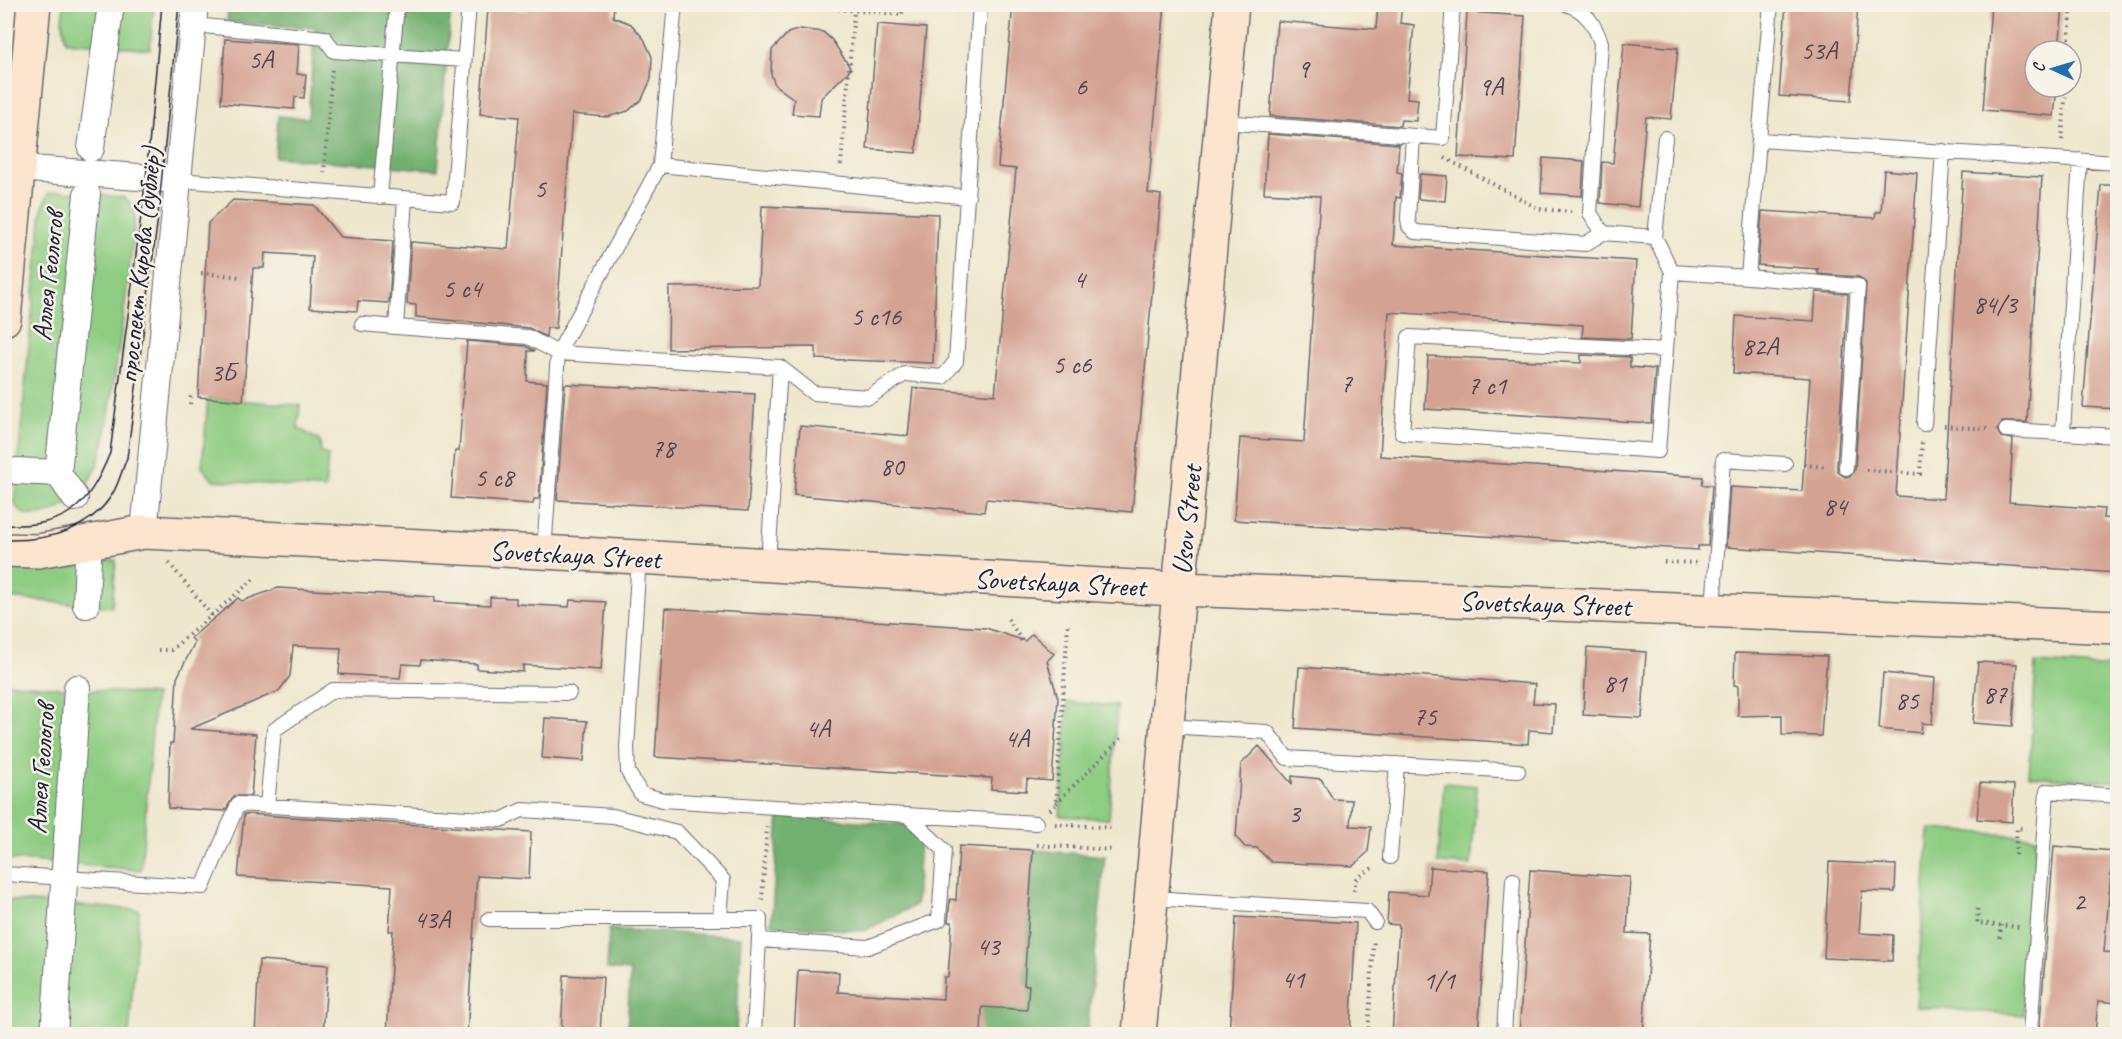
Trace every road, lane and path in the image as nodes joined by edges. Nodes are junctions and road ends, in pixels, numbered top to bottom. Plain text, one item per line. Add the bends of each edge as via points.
1 (34, 4) edge
2 (111, 4) edge
3 (397, 4) edge
4 (469, 4) edge
5 (675, 4) edge
6 (784, 4) edge
7 (903, 4) edge
8 (980, 4) edge
9 (1232, 4) edge
10 (1453, 4) edge
11 (1566, 4) edge
12 (1771, 4) edge
13 (2072, 4) edge
14 (854, 10) junction
15 (194, 15) edge
16 (2069, 39) edge
17 (334, 51) junction
18 (393, 55) junction
19 (464, 60) junction
20 (2065, 99) edge
21 (1222, 122) junction
22 (1413, 136) junction
23 (1443, 138) junction
24 (1665, 138) dead end
25 (1760, 140) junction
26 (91, 148) dead end
27 (1943, 151) junction
28 (2060, 159) junction
29 (2080, 160) junction
30 (2118, 163) edge
31 (660, 165) junction
32 (12, 168) edge
33 (180, 180) junction
34 (839, 184) junction
35 (323, 192) junction
36 (87, 194) dead end
37 (381, 197) junction
38 (968, 197) junction
39 (405, 199) junction
40 (1590, 213) junction
41 (1603, 233) junction
42 (1655, 237) junction
43 (1672, 272) junction
44 (201, 273) dead end
45 (243, 277) dead end
46 (1748, 277) junction
47 (4, 319) edge
48 (362, 324) dead end
49 (396, 327) junction
50 (1666, 350) junction
51 (558, 353) junction
52 (780, 367) junction
53 (191, 393) dead end
54 (190, 404) dead end
55 (1924, 424) junction
56 (2006, 430) joint
57 (2063, 432) junction
58 (2118, 436) edge
59 (1785, 464) joint
60 (1846, 468) junction
61 (17, 471) dead end
62 (58, 473) junction
63 (75, 498) dead end
64 (144, 532) junction
65 (4, 550) edge
66 (544, 552) junction
67 (88, 557) dead end
68 (639, 557) junction
69 (1664, 562) dead end
70 (1696, 563) dead end
71 (768, 564) junction
72 (177, 573) dead end
73 (254, 579) dead end
74 (1179, 588) junction
75 (86, 605) dead end
76 (1713, 610) junction
77 (213, 616) junction
78 (1008, 619) dead end
79 (1068, 623) dead end
80 (2118, 627) edge
81 (1023, 643) dead end
82 (158, 650) dead end
83 (77, 688) dead end
84 (569, 693) dead end
85 (1166, 726) junction
86 (1122, 738) dead end
87 (1397, 764) junction
88 (1518, 771) dead end
89 (2118, 796) edge
90 (1056, 804) junction
91 (267, 806) junction
92 (908, 816) junction
93 (1036, 823) junction
94 (1114, 828) dead end
95 (766, 846) dead end
96 (1390, 857) joint
97 (4, 874) edge
98 (64, 879) junction
99 (1513, 879) dead end
100 (1151, 898) junction
101 (1978, 909) dead end
102 (1351, 910) junction
103 (720, 918) junction
104 (489, 919) dead end
105 (760, 919) junction
106 (1375, 922) joint
107 (2001, 925) junction
108 (2037, 928) junction
109 (2000, 938) dead end
110 (759, 940) junction
111 (54, 1035) edge
112 (754, 1035) edge
113 (1139, 1035) edge
114 (1368, 1035) edge
115 (1504, 1035) edge
116 (2030, 1035) edge

1 - 32 street
2 - 26 street
3 - 18 lane
4 - 19 lane
5 - 31 lane
6 - 14 path
7 - 14 path via 902,15
8 - 38 lane
9 - 21 street, Usov Street
10 - 23 lane
11 - 40 lane via 1586,16 1601,43
12 - 25 lane
13 - 16 path
14 - 34 path
15 - 17 lane via 325,38
15 - 33 street, проспект Кирова (дублёр)
17 - 18 lane
17 - 35 path
18 - 19 lane
18 - 37 lane
19 - 39 lane via 453,202
20 - 28 path
21 - 22 lane
21 - 74 street, Usov Street
22 - 23 lane
22 - 41 lane via 1408,218 1415,232 1585,244
23 - 40 path via 1442,156 1539,209
24 - 42 lane
25 - 27 lane
25 - 46 lane
27 - 28 lane
27 - 55 lane
28 - 29 lane
29 - 30 lane
29 - 57 lane
31 - 34 lane
31 - 51 lane
32 - 33 street
32 - 47 street
33 - 35 lane
33 - 64 street, проспект Кирова (дублёр)
34 - 38 lane
35 - 37 lane
36 - 62 street, Аллея Геологов
37 - 39 lane
38 - 52 lane via 956,361 943,377 905,374 869,397 813,393
39 - 49 lane
40 - 41 lane
41 - 42 lane
42 - 43 lane
43 - 46 lane
43 - 50 lane
44 - 45 path
46 - 60 lane via 1858,286
48 - 49 lane
49 - 51 lane via 528,338
50 - 50 lane via 1409,337 1402,433 1658,451
51 - 52 lane
51 - 66 lane
52 - 71 lane
53 - 54 path
55 - 56 path
55 - 60 path via 1920,474
56 - 57 lane
57 - 58 lane
59 - 60 path
59 - 76 lane via 1724,460
61 - 62 street
62 - 63 street
64 - 65 street, Sovetskaya Street via 38,550
64 - 66 street, Sovetskaya Street
66 - 68 street, Sovetskaya Street
67 - 75 street
68 - 71 street, Sovetskaya Street
68 - 92 lane via 627,748 628,772 640,794 663,800
69 - 70 path
71 - 74 street, Sovetskaya Street
72 - 77 path
73 - 77 path
74 - 76 street, Sovetskaya Street
74 - 85 street, Usov Street
76 - 80 street, Sovetskaya Street
77 - 82 path via 171,650
78 - 81 path
79 - 90 path
83 - 98 street, Аллея Геологов
84 - 91 lane via 333,690 274,730
85 - 87 lane via 1267,732 1287,758
85 - 100 street, Usov Street
86 - 90 path
87 - 88 lane
87 - 96 lane
89 - 108 lane via 2047,791
90 - 93 path
91 - 98 lane via 238,804 203,887
91 - 103 lane via 501,820 522,810 613,816 677,832 723,880
92 - 93 lane
92 - 110 lane via 944,849 939,920 868,947
93 - 94 path
95 - 105 path
96 - 102 path via 1356,879
97 - 98 lane
98 - 111 street, Аллея Геологов
99 - 115 lane
100 - 102 lane
100 - 113 street, Usov Street
101 - 107 path via 1977,923
102 - 106 lane via 1367,911
103 - 104 lane
103 - 105 lane
105 - 110 lane
106 - 114 path
107 - 108 path
107 - 109 path
108 - 116 lane
110 - 112 lane

